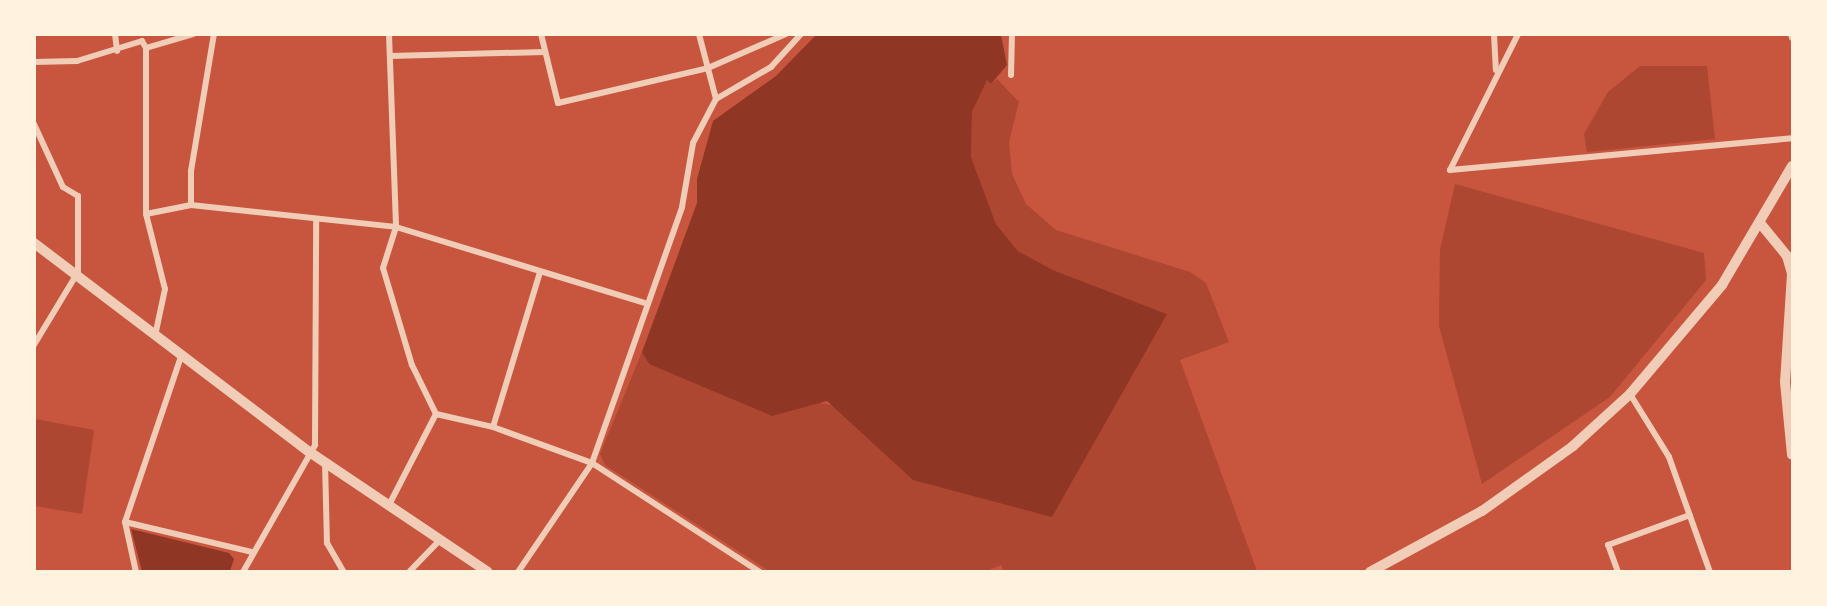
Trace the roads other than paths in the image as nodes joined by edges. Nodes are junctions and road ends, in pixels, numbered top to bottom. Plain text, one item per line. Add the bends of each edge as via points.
1 (115, 34) edge
2 (193, 34) edge
3 (214, 34) edge
4 (389, 34) edge
5 (541, 34) edge
6 (699, 34) edge
7 (786, 34) edge
8 (801, 34) edge
9 (1012, 34) edge
10 (1494, 34) edge
11 (1518, 34) edge
12 (146, 48) junction
13 (117, 51) junction
14 (545, 52) junction
15 (390, 56) junction
16 (34, 62) edge
17 (708, 68) junction
18 (1496, 71) junction
19 (1011, 75) dead end
20 (716, 99) junction
21 (34, 124) edge
22 (1792, 138) edge
23 (1792, 166) edge
24 (191, 205) junction
25 (146, 214) junction
26 (316, 220) junction
27 (1760, 223) junction
28 (396, 227) junction
29 (34, 243) edge
30 (78, 272) junction
31 (540, 272) junction
32 (644, 303) junction
33 (155, 336) junction
34 (34, 345) edge
35 (181, 357) junction
36 (1630, 393) junction
37 (436, 414) junction
38 (493, 427) junction
39 (311, 453) junction
40 (1792, 455) edge
41 (325, 461) junction
42 (592, 463) junction
43 (390, 503) junction
44 (1690, 515) junction
45 (125, 522) junction
46 (440, 540) junction
47 (252, 552) junction
48 (135, 572) edge
49 (243, 572) edge
50 (344, 572) edge
51 (409, 572) edge
52 (488, 572) edge
53 (518, 572) edge
54 (760, 572) edge
55 (1370, 572) edge
56 (1618, 572) edge
57 (1710, 572) edge

1 - 13 street
2 - 12 street
3 - 24 street via 191,171
4 - 15 street
5 - 14 street
6 - 17 street
7 - 17 street
8 - 20 street via 771,67
9 - 19 street
10 - 18 street
11 - 18 street
12 - 13 street via 142,41
12 - 25 street
13 - 16 street via 77,61
14 - 15 street
14 - 17 street via 558,103
15 - 28 street
17 - 20 street
18 - 22 street via 1450,170
20 - 32 street via 693,143 682,207
21 - 30 street via 63,187 78,196
23 - 27 street
24 - 25 street
24 - 26 street
25 - 33 street via 165,289
26 - 28 street
26 - 39 street
27 - 36 street via 1698,317
27 - 40 street via 1787,256 1792,274 1785,382
28 - 31 street
28 - 37 street via 383,268 412,365
29 - 30 street
30 - 33 street
30 - 34 street
31 - 32 street
31 - 38 street
32 - 42 street
33 - 35 street
35 - 39 street
35 - 45 street
36 - 44 street via 1669,457
36 - 55 street via 1573,446 1482,511
37 - 38 street
37 - 43 street
38 - 42 street
39 - 41 street
39 - 47 street
41 - 43 street
41 - 50 street via 327,543
42 - 53 street
42 - 54 street
43 - 46 street
44 - 56 street via 1608,545
44 - 57 street
45 - 47 street
45 - 48 street
46 - 51 street
46 - 52 street
47 - 49 street

